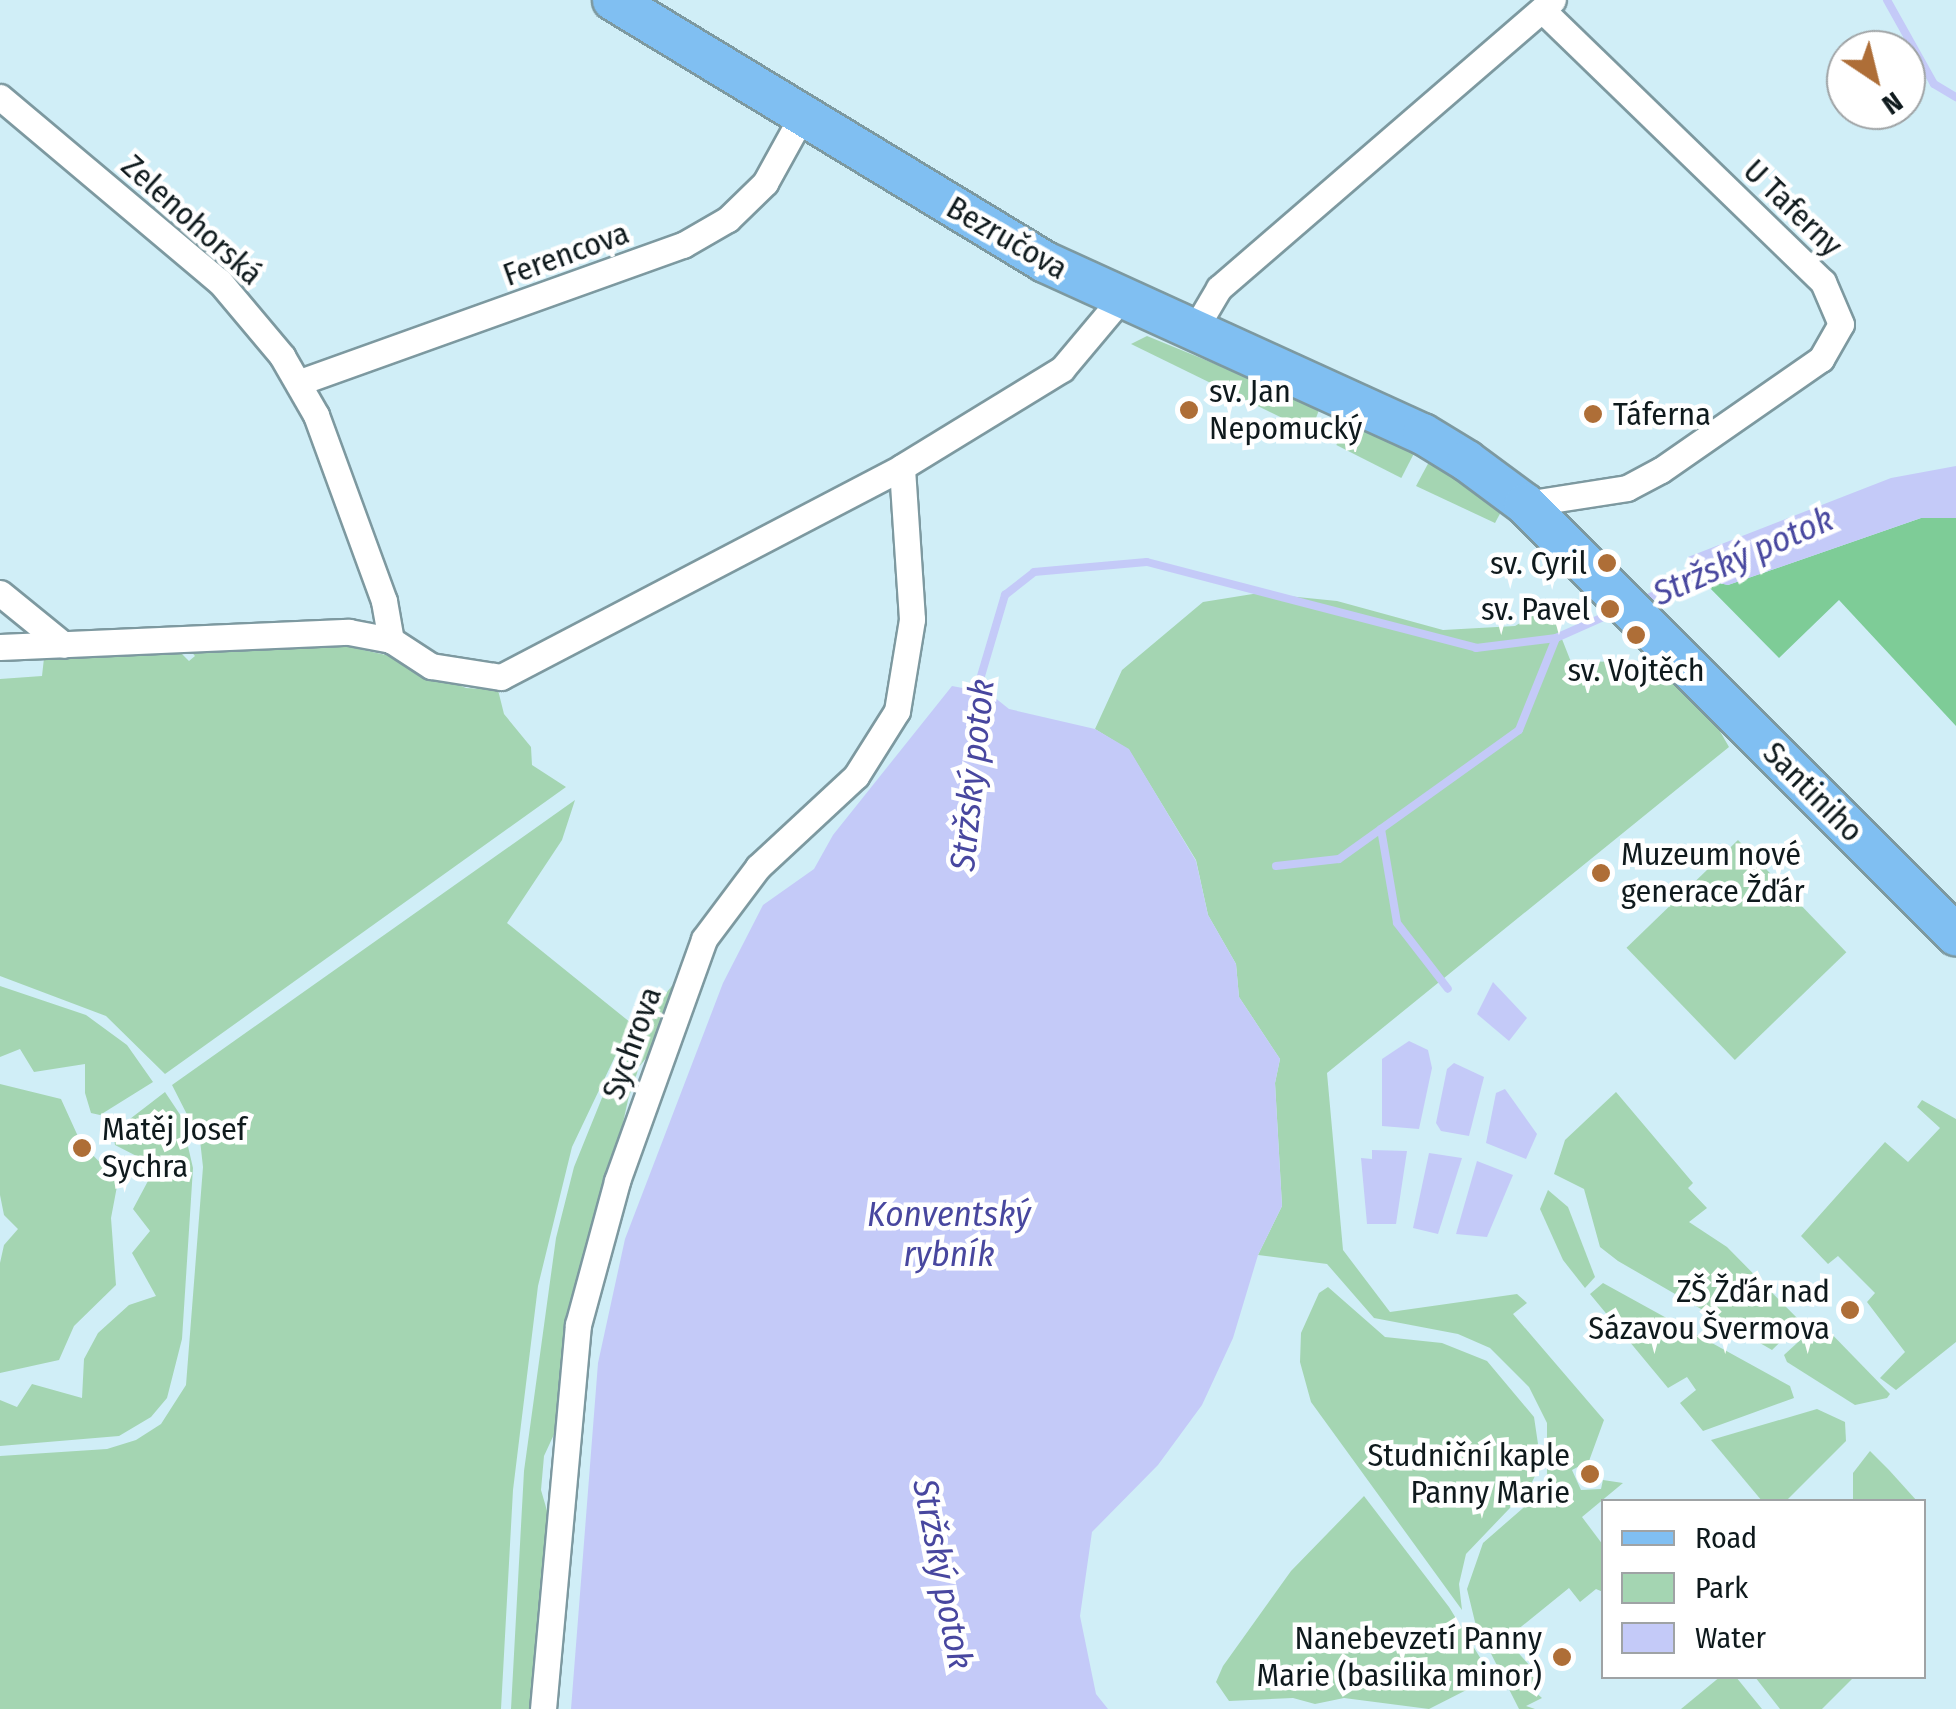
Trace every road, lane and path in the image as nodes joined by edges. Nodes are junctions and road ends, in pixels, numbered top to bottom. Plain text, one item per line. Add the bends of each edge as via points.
1 (613, 0) edge
2 (1547, 5) edge
3 (0, 98) edge
4 (802, 116) junction
5 (1118, 301) junction
6 (1193, 332) junction
7 (300, 382) junction
8 (902, 467) junction
9 (1525, 504) junction
10 (0, 594) edge
11 (391, 640) junction
12 (64, 646) junction
13 (0, 647) edge
14 (1956, 935) edge
15 (543, 1709) edge

1 - 4 main road, Bezručova
2 - 6 street, U Taferny via 1219,288
2 - 9 street, U Taferny via 1823,282 1840,324 1821,359 1662,470 1627,488
3 - 7 street, Zelenohorská via 220,282
4 - 5 main road, Bezručova
4 - 7 street, Ferencova via 765,182 728,219 683,245
5 - 6 main road, Bezručova
5 - 8 street via 1062,369
6 - 9 main road, Bezručova via 1423,434
7 - 11 street, Zelenohorská via 384,601
8 - 11 street via 501,678 432,666
8 - 15 street, Sychrova via 912,620 896,712 856,776 758,867 704,940 617,1180 578,1324
9 - 14 main road, Santiniho
10 - 12 street
11 - 12 street via 349,632
12 - 13 street

